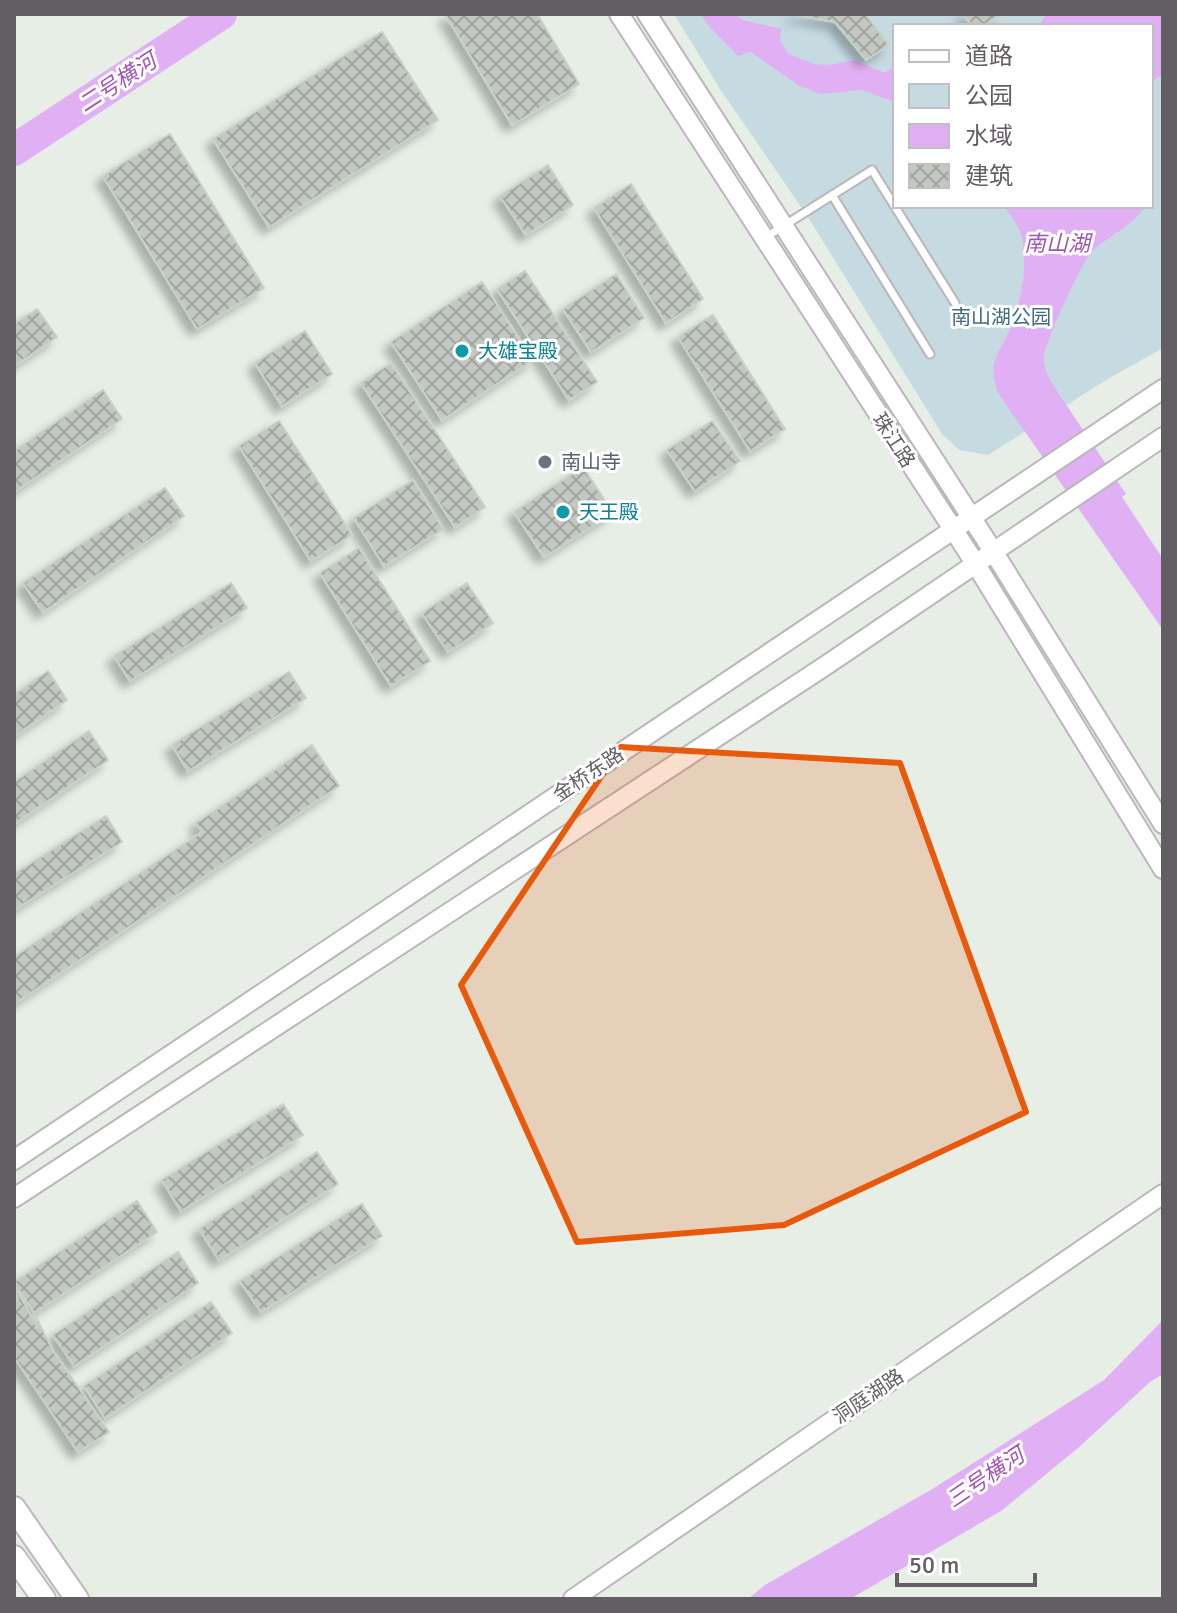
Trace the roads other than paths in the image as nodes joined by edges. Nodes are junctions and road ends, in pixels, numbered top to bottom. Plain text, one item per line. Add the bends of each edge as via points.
1 (619, 14) edge
2 (647, 14) edge
3 (832, 195) junction
4 (893, 204) edge
5 (896, 208) edge
6 (764, 239) junction
7 (955, 303) dead end
8 (930, 354) dead end
9 (1163, 389) edge
10 (1163, 437) edge
11 (971, 518) junction
12 (952, 531) junction
13 (993, 551) junction
14 (975, 563) junction
15 (1163, 824) edge
16 (1163, 869) edge
17 (14, 1160) edge
18 (1163, 1194) edge
19 (14, 1198) edge
20 (14, 1508) edge
21 (14, 1557) edge
22 (44, 1599) edge
23 (77, 1599) edge
24 (573, 1599) edge

1 - 6 street, 珠江路
2 - 11 street, 珠江路
3 - 4 lane via 872,170
3 - 6 lane
3 - 8 lane
5 - 7 lane
6 - 12 street, 珠江路
9 - 11 street, 金桥东路
10 - 13 street, 金桥东路
11 - 12 street, 金桥东路
11 - 13 street, 珠江路
12 - 14 street, 珠江路
12 - 17 street, 金桥东路
13 - 14 street, 金桥东路
13 - 15 street, 珠江路
14 - 16 street, 珠江路
14 - 19 street, 金桥东路
18 - 24 street, 洞庭湖路
20 - 23 main road
21 - 22 main road

